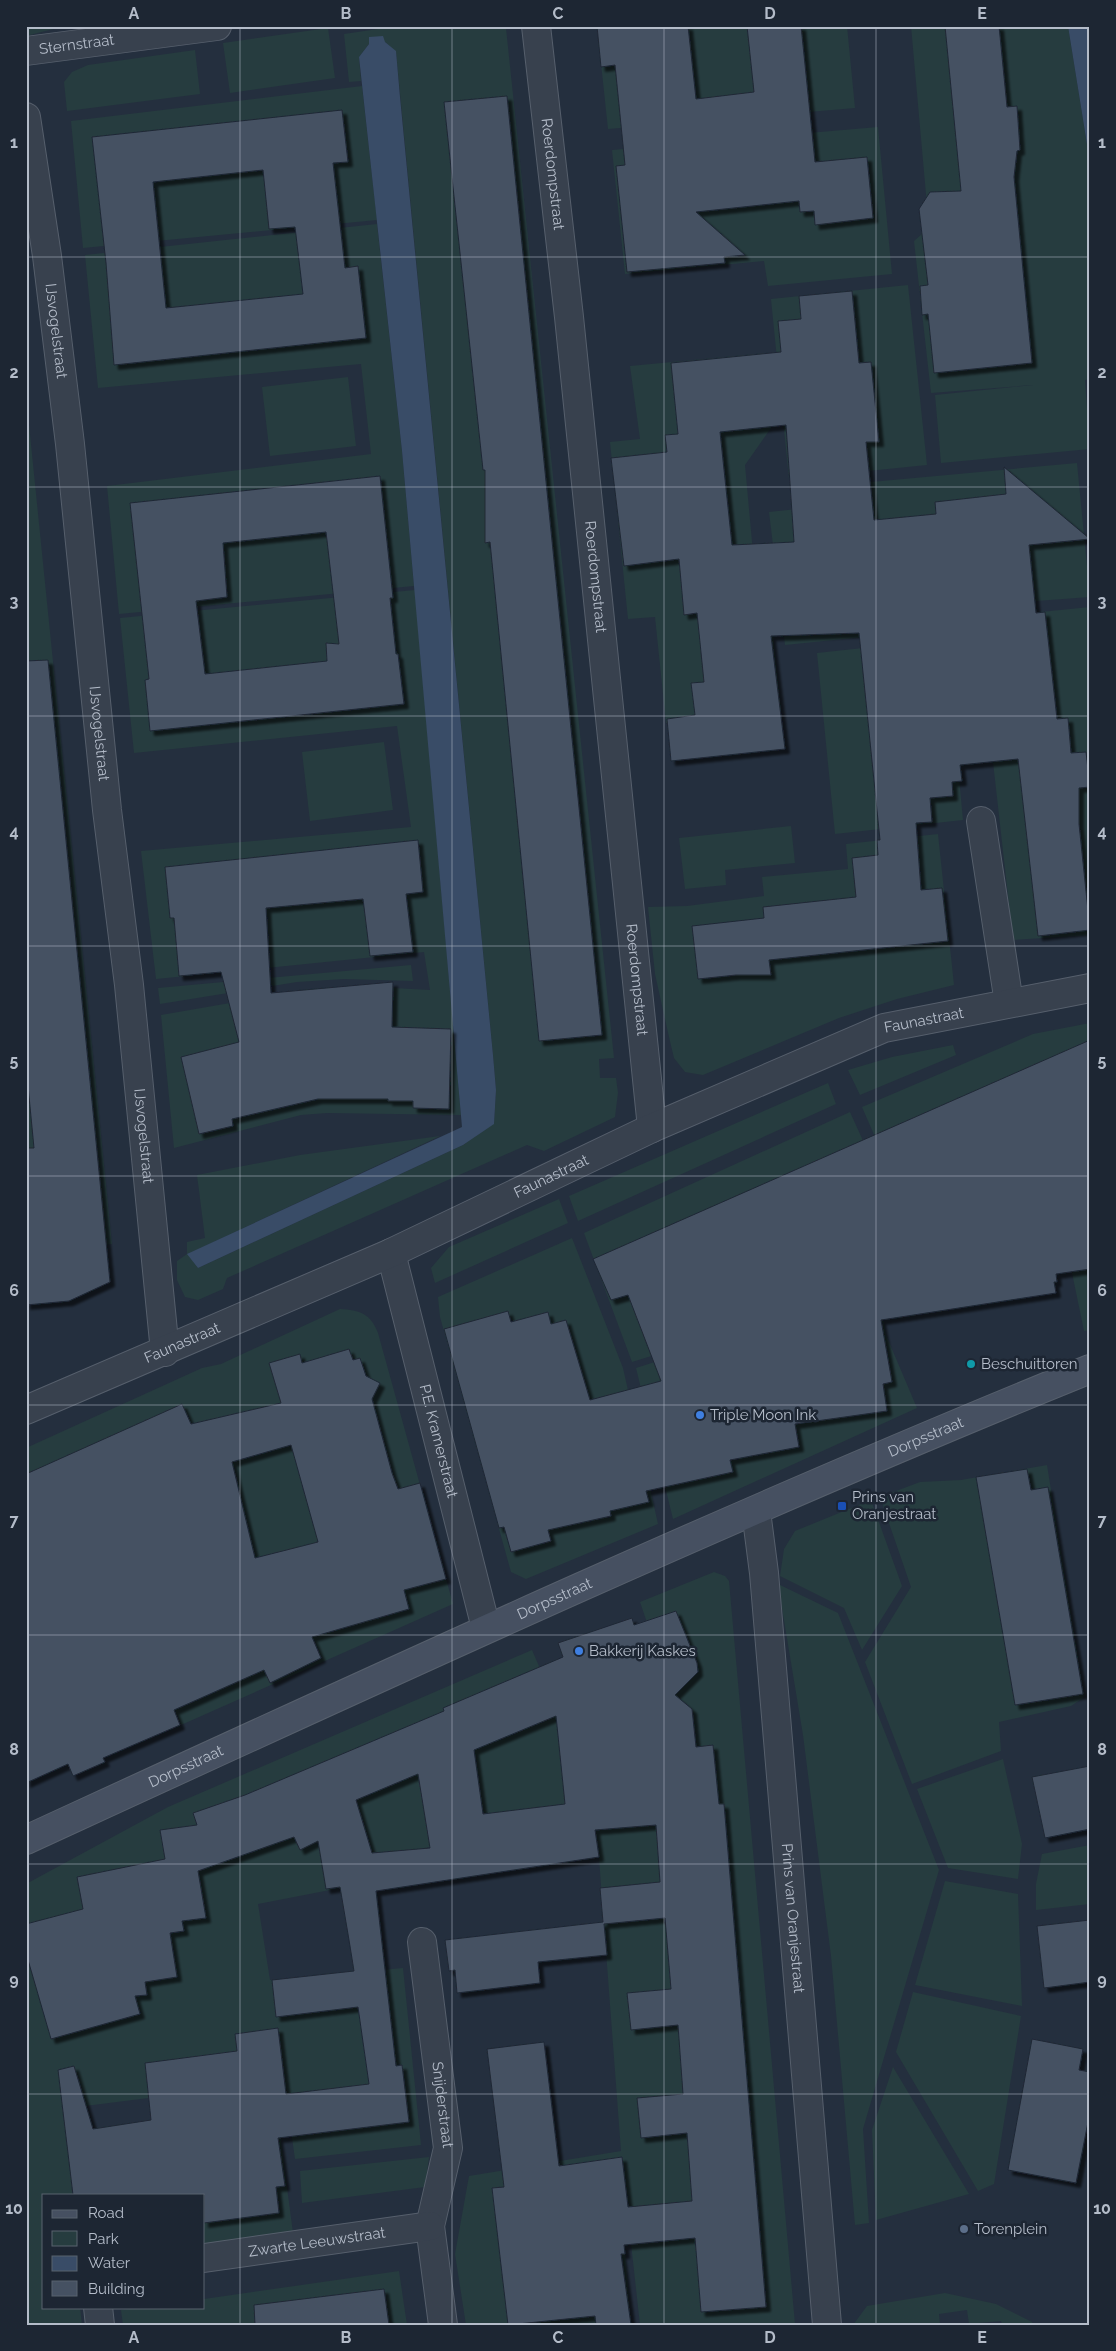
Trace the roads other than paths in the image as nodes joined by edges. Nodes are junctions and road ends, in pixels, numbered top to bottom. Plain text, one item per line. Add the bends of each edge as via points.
1 (217, 26) edge
2 (536, 26) edge
3 (26, 51) edge
4 (26, 117) edge
5 (981, 821) dead end
6 (1090, 988) edge
7 (1009, 1003) junction
8 (652, 1128) junction
9 (391, 1253) junction
10 (165, 1352) junction
11 (1089, 1374) edge
12 (26, 1410) edge
13 (756, 1511) junction
14 (486, 1628) junction
15 (26, 1840) edge
16 (422, 1942) dead end
17 (430, 2226) junction
18 (205, 2258) edge
19 (98, 2308) edge
20 (100, 2325) edge
21 (443, 2325) edge
22 (827, 2325) edge

1 - 3 street, Sternstraat
2 - 8 street, Roerdompstraat
4 - 10 street, IJsvogelstraat via 48,256 70,444
5 - 7 street
6 - 7 street, Faunastraat
7 - 8 street, Faunastraat via 884,1028
8 - 9 street, Faunastraat
9 - 10 street, Faunastraat
9 - 14 street, P.E. Kramerstraat
10 - 12 street, Faunastraat
11 - 13 street, Dorpsstraat
13 - 14 street, Dorpsstraat
13 - 22 street, Prins van Oranjestraat via 764,1573
14 - 15 street, Dorpsstraat
16 - 17 street, Snijderstraat via 448,2148
17 - 18 street, Zwarte Leeuwstraat
17 - 21 street, Snijderstraat
19 - 20 street

